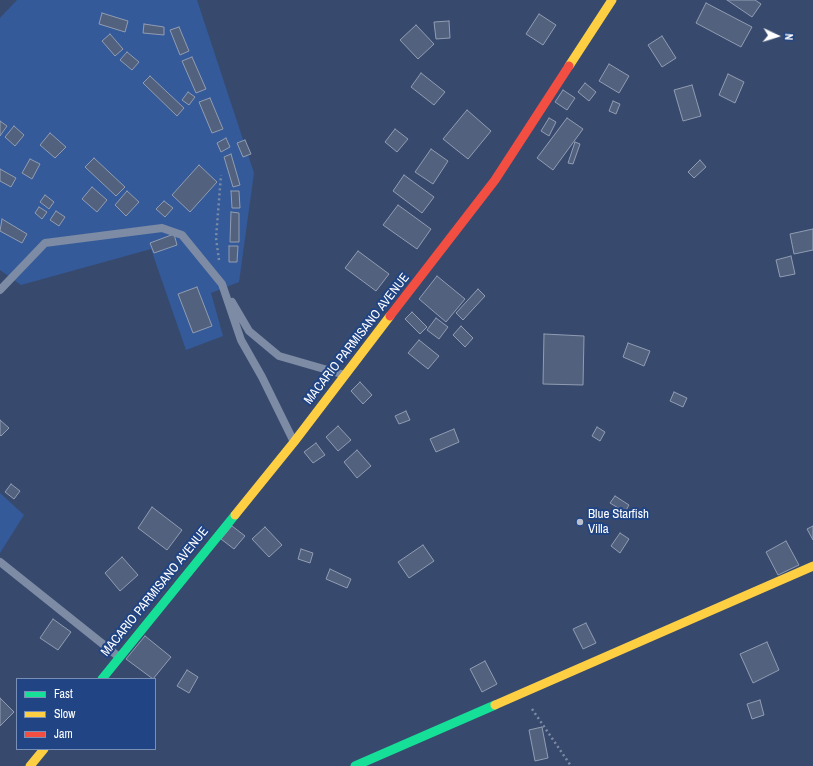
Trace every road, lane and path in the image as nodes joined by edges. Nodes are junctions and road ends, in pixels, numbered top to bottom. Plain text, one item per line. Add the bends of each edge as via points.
1 (612, 0) edge
2 (221, 175) dead end
3 (219, 261) dead end
4 (222, 284) junction
5 (0, 290) edge
6 (345, 375) junction
7 (294, 442) junction
8 (0, 562) edge
9 (813, 566) edge
10 (119, 658) junction
11 (103, 678) edge
12 (522, 693) junction
13 (43, 750) edge
14 (30, 766) edge
15 (355, 766) edge
16 (571, 766) edge

1 - 6 street, MACARIO PARMISANO AVENUE via 495,180
2 - 3 path via 216,238
4 - 5 lane via 182,235 162,228 45,243
4 - 6 lane via 249,331 279,356
4 - 7 lane via 242,340
6 - 7 street, MACARIO PARMISANO AVENUE
7 - 10 street, MACARIO PARMISANO AVENUE
8 - 10 lane
9 - 12 street
10 - 11 street, MACARIO PARMISANO AVENUE
12 - 15 street
12 - 16 path
13 - 14 street

